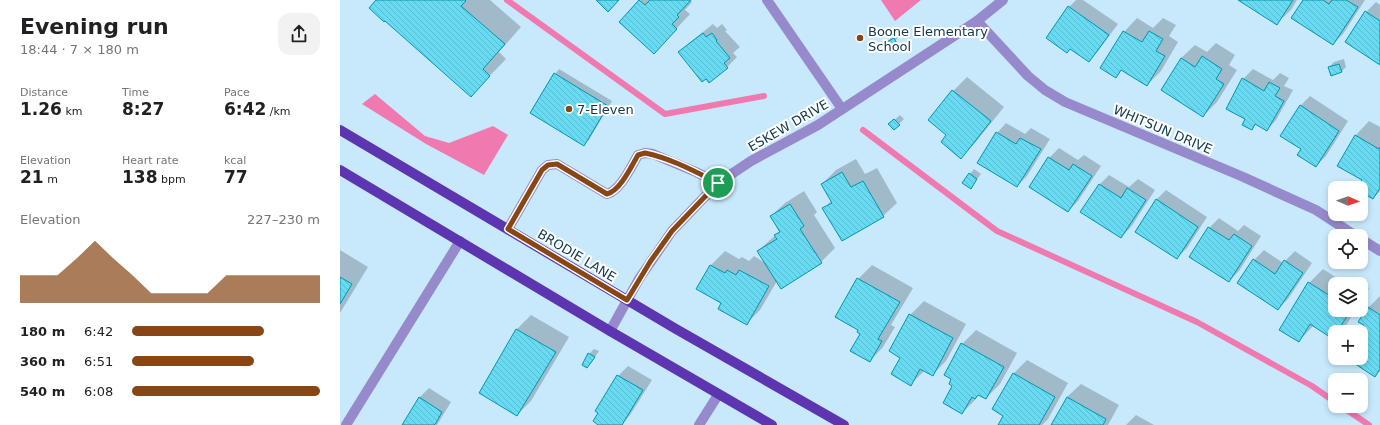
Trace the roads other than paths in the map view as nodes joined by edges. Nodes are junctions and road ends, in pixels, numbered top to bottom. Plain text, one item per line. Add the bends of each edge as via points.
1 (767, 0) edge
2 (1003, 0) edge
3 (977, 21) junction
4 (842, 109) junction
5 (340, 130) edge
6 (340, 170) edge
7 (718, 183) junction
8 (508, 229) junction
9 (1345, 229) edge
10 (460, 241) junction
11 (1368, 243) edge
12 (1380, 251) edge
13 (627, 300) junction
14 (610, 331) junction
15 (718, 395) junction
16 (346, 425) edge
17 (699, 425) edge
18 (772, 425) edge
19 (844, 425) edge

1 - 4 street
2 - 3 street, ESKEW DRIVE
3 - 4 street, ESKEW DRIVE
3 - 9 street, WHITSUN DRIVE via 1028,76 1065,102 1241,176 1316,210
4 - 7 street, ESKEW DRIVE
5 - 8 main road, BRODIE LANE
6 - 10 main road
7 - 8 street via 653,154 645,153 638,155 618,188 607,194 557,164 548,165 542,170
7 - 13 street, ESKEW DRIVE via 672,231
8 - 13 main road, BRODIE LANE
10 - 14 main road
10 - 16 street
11 - 12 street
13 - 14 street, ESKEW DRIVE
13 - 19 main road, BRODIE LANE
14 - 15 main road
15 - 17 street
15 - 18 main road

